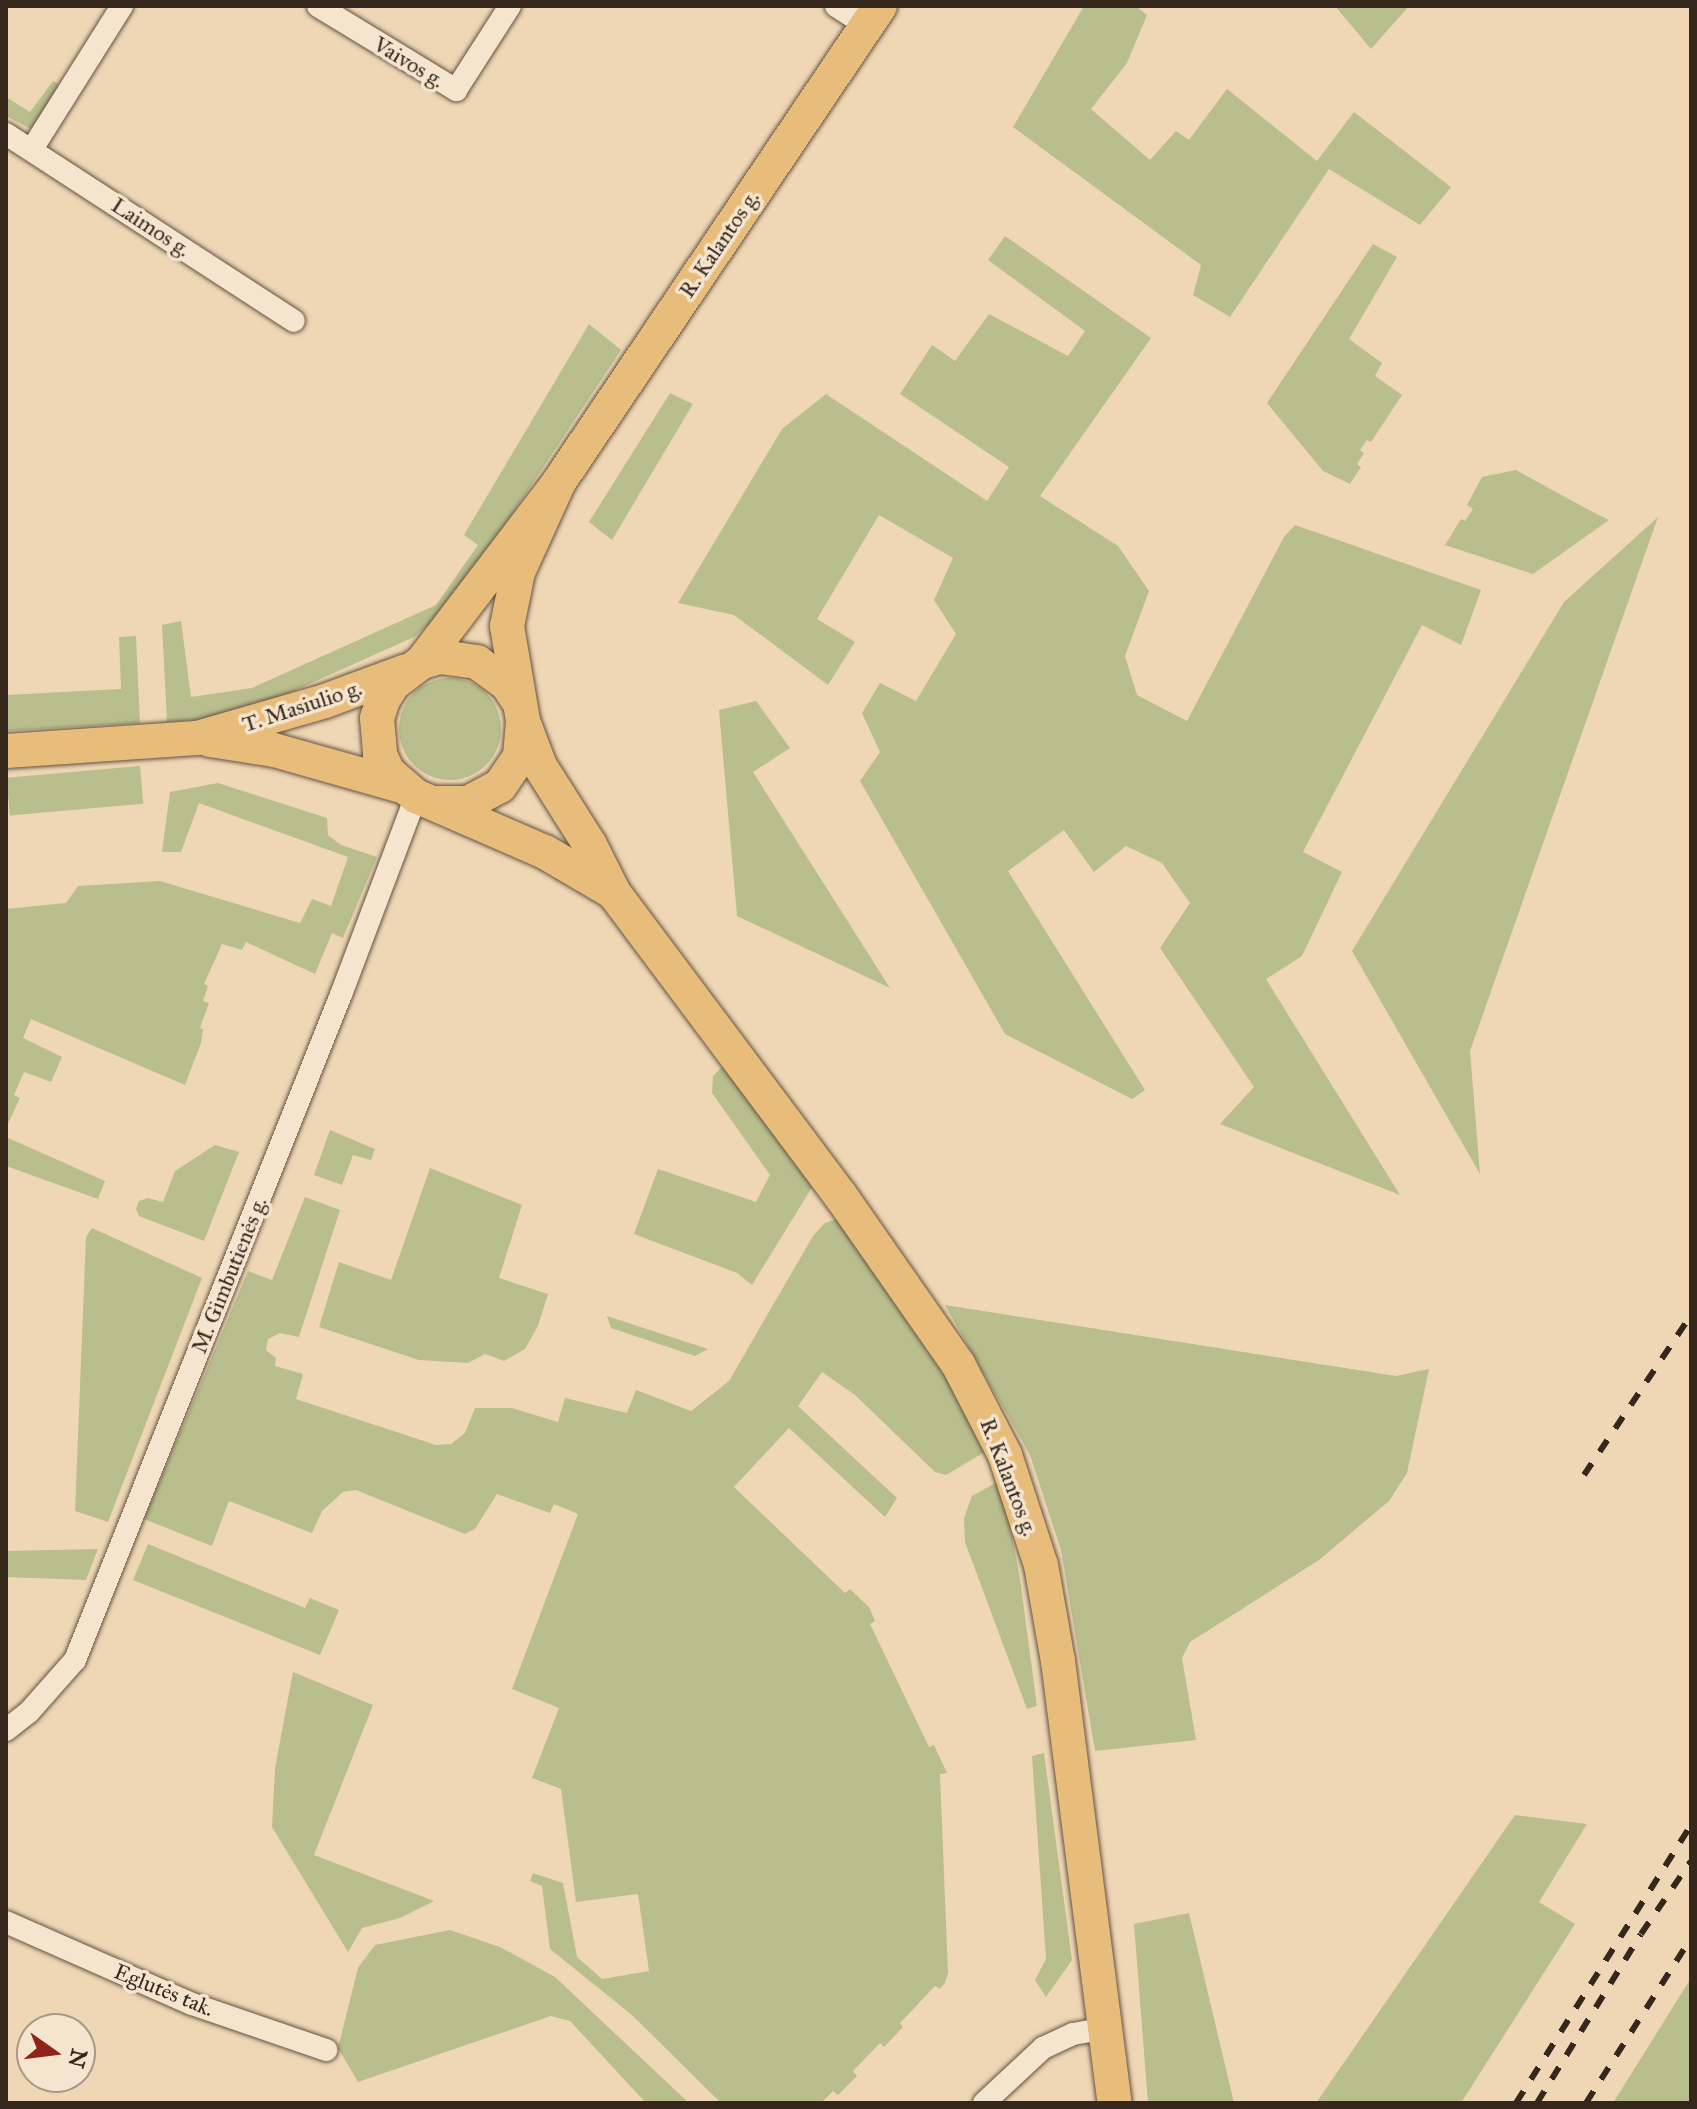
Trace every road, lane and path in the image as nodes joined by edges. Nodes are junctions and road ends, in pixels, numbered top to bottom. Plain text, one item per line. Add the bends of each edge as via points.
1 (122, 6) edge
2 (318, 6) edge
3 (510, 6) edge
4 (836, 6) edge
5 (874, 16) edge
6 (6, 134) edge
7 (32, 149) junction
8 (294, 321) dead end
9 (559, 482) junction
10 (414, 667) junction
11 (520, 710) junction
12 (197, 738) junction
13 (6, 751) edge
14 (416, 795) junction
15 (614, 893) junction
16 (6, 1730) edge
17 (6, 1922) edge
18 (1106, 2028) junction
19 (326, 2050) dead end
20 (984, 2103) edge
21 (1115, 2103) edge

1 - 7 street
2 - 3 street, Vaivos g. via 456,90
4 - 5 street
5 - 9 main road, R. Kalantos g.
6 - 7 street, Laimos g.
7 - 8 street, Laimos g.
9 - 10 main road, R. Kalantos g.
9 - 11 main road, R. Kalantos g. via 513,589 507,626
10 - 11 main road, R. Kalantos g. via 440,657 477,662 507,684
10 - 12 main road, T. Masiulio g. via 325,701
10 - 14 main road, R. Kalantos g. via 383,700 376,736 388,772
11 - 14 main road, R. Kalantos g. via 520,756 500,786 468,803
11 - 15 main road, R. Kalantos g. via 540,766
12 - 13 main road, T. Masiulio g.
12 - 14 main road, T. Masiulio g. via 274,750
14 - 15 main road, R. Kalantos g. via 545,852
14 - 16 street, M. Gimbutienės g. via 75,1660
15 - 18 main road, R. Kalantos g. via 949,1351 1005,1455 1041,1565 1056,1647
17 - 19 street, Eglutės tak. via 192,2004
18 - 20 street via 1073,2034 1043,2048
18 - 21 main road, R. Kalantos g.

